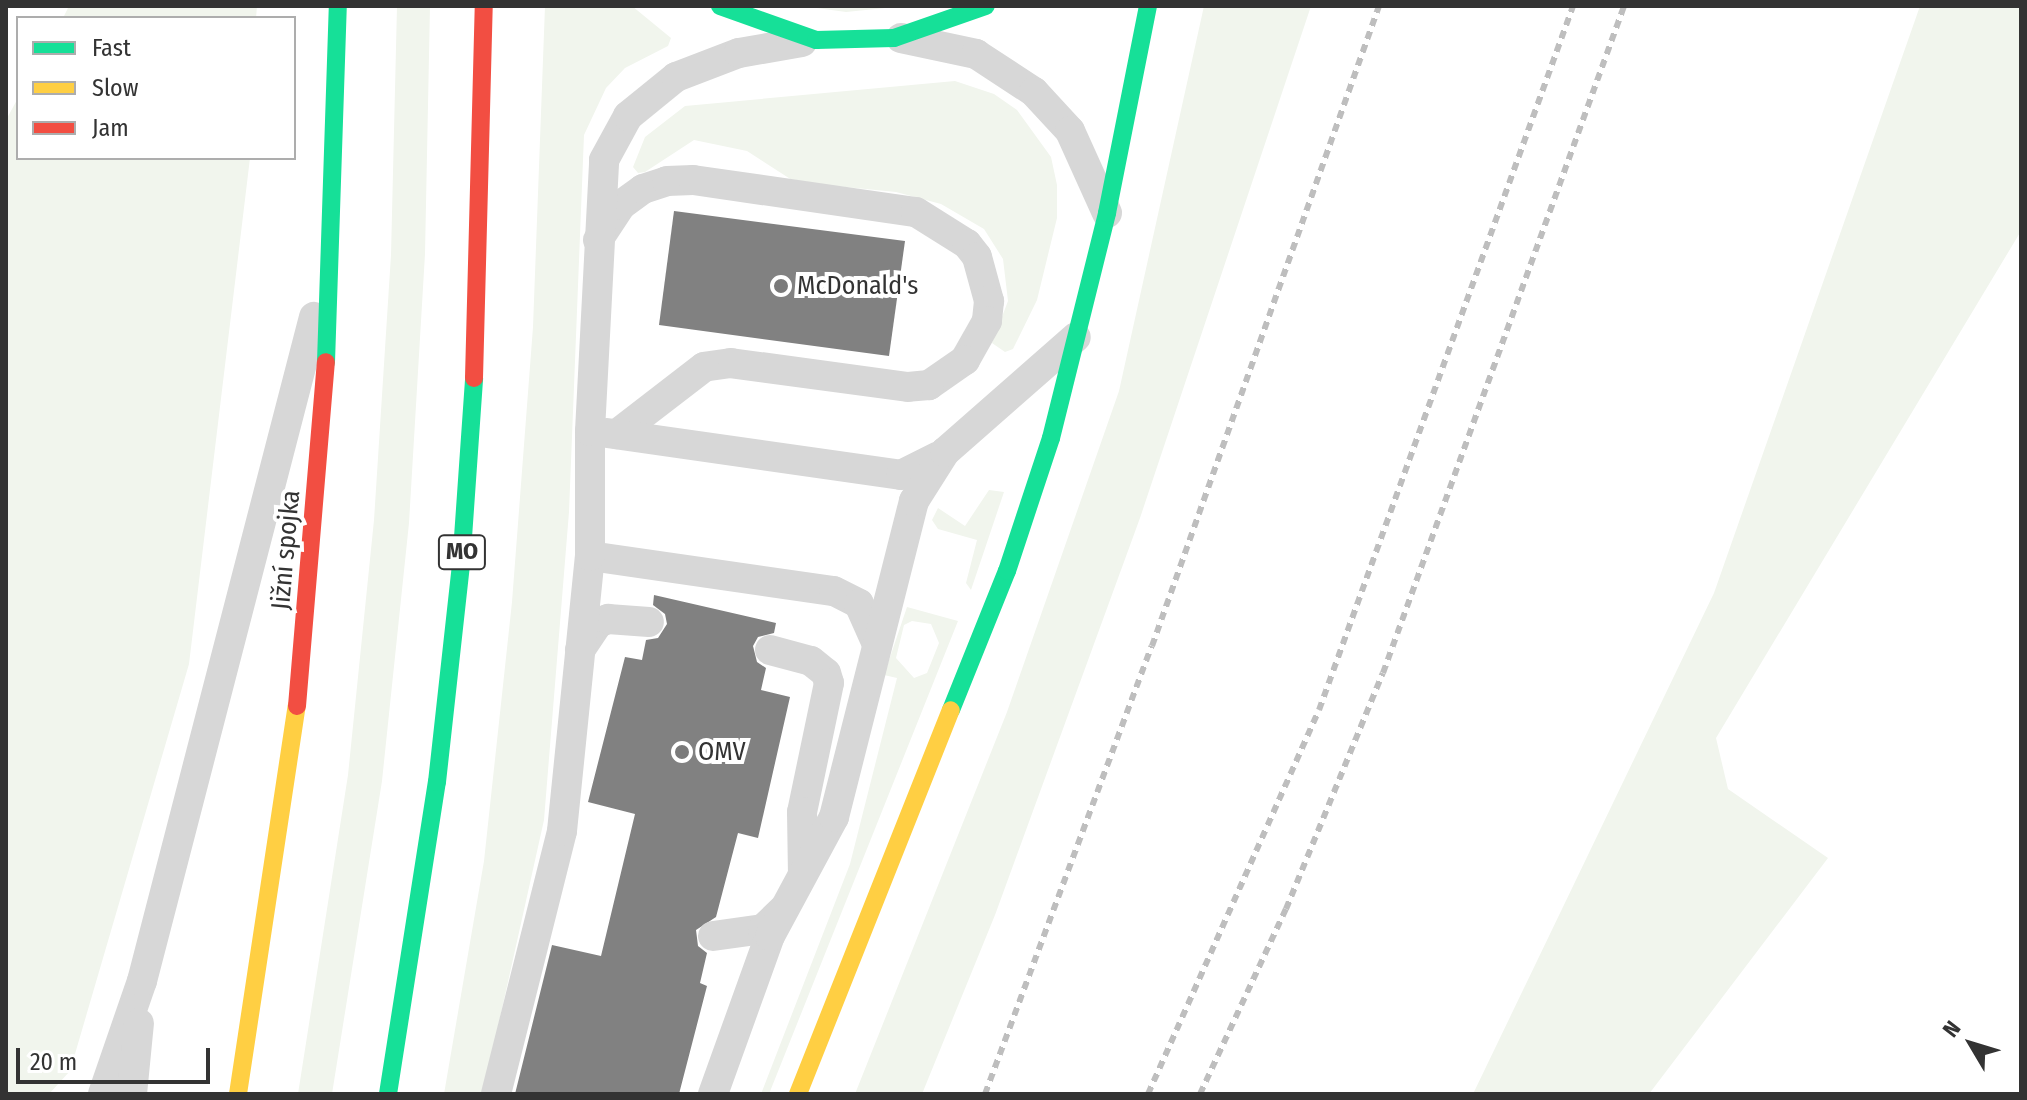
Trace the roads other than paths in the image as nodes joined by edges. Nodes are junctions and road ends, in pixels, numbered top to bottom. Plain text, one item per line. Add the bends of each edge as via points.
1 (338, 6) edge
2 (484, 6) edge
3 (720, 6) edge
4 (986, 6) edge
5 (1148, 6) edge
6 (894, 38) junction
7 (816, 40) junction
8 (1107, 213) junction
9 (597, 242) junction
10 (333, 246) junction
11 (1076, 336) junction
12 (603, 433) junction
13 (945, 452) junction
14 (590, 556) junction
15 (649, 622) dead end
16 (876, 642) junction
17 (580, 650) junction
18 (770, 650) dead end
19 (803, 875) junction
20 (785, 909) junction
21 (713, 936) dead end
22 (142, 981) junction
23 (103, 1094) edge
24 (132, 1094) edge
25 (238, 1094) edge
26 (388, 1094) edge
27 (496, 1094) edge
28 (713, 1094) edge
29 (798, 1094) edge

1 - 10 highway, Jižní spojka
2 - 26 highway, MO via 474,379 461,566 437,782
3 - 7 highway
4 - 6 highway
5 - 8 highway
6 - 7 highway
6 - 8 lane via 976,54 1016,77 1070,131
7 - 9 lane via 739,53 676,77 651,94 612,139 604,160
8 - 11 highway
9 - 12 lane
9 - 12 lane via 621,205 643,189 667,181 693,180 916,212 967,244 977,257 989,301 987,321 965,360 929,385 908,387 731,363 704,367
10 - 22 lane
10 - 25 highway, Jižní spojka via 315,535 292,755
11 - 13 lane
11 - 29 highway via 1051,438 1007,571
12 - 13 lane via 901,475
12 - 14 lane
13 - 16 lane via 914,501
14 - 16 lane via 834,591 867,613
14 - 17 lane
15 - 17 lane via 598,623
16 - 19 lane via 834,817
17 - 27 lane via 562,831
18 - 19 lane via 811,661 826,673 829,683 802,812
19 - 20 lane
20 - 21 lane via 763,929
20 - 28 lane
22 - 23 lane
22 - 24 lane

